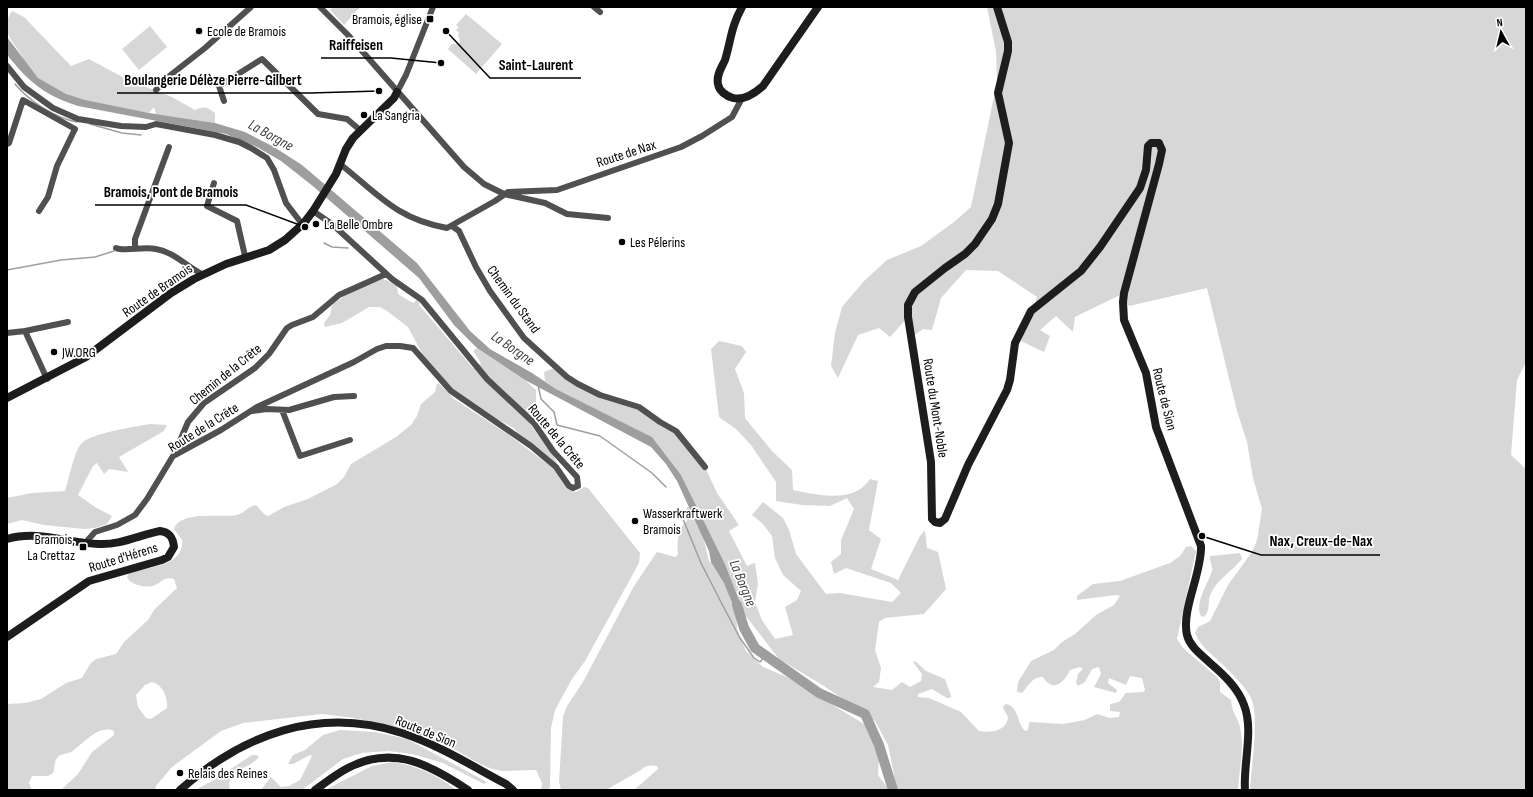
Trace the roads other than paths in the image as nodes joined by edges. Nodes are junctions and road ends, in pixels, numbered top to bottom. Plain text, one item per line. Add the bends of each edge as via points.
1 (251, 7) edge
2 (320, 7) edge
3 (433, 7) edge
4 (594, 7) edge
5 (742, 7) edge
6 (818, 7) edge
7 (997, 7) edge
8 (600, 12) dead end
9 (7, 66) edge
10 (156, 90) dead end
11 (397, 92) junction
12 (224, 101) dead end
13 (740, 102) dead end
14 (360, 130) junction
15 (7, 144) edge
16 (169, 147) dead end
17 (340, 164) junction
18 (214, 183) dead end
19 (504, 194) junction
20 (39, 210) dead end
21 (313, 211) junction
22 (608, 218) dead end
23 (302, 224) junction
24 (452, 226) junction
25 (135, 247) junction
26 (1100, 247) joint
27 (116, 248) dead end
28 (245, 256) junction
29 (202, 274) junction
30 (386, 274) junction
31 (68, 322) dead end
32 (25, 331) junction
33 (7, 333) edge
34 (47, 379) junction
35 (354, 396) dead end
36 (7, 398) edge
37 (282, 410) junction
38 (250, 412) junction
39 (350, 440) dead end
40 (173, 456) junction
41 (705, 468) dead end
42 (7, 539) edge
43 (86, 542) junction
44 (7, 637) edge
45 (180, 790) edge
46 (315, 790) edge
47 (468, 790) edge
48 (513, 790) edge
49 (1245, 790) edge

1 - 10 street
2 - 11 street
3 - 11 street
4 - 8 street
5 - 6 street via 733,26 718,80 721,91 728,97 737,99 751,95 763,86
7 - 26 street, Route du Mont-Noble via 1008,42 998,93 1008,143 998,204 992,219 975,244 915,292 908,305 931,462 931,513 935,522 940,523 945,519 968,465 1006,390 1010,380 1015,343 1031,311 1081,270
9 - 23 street via 24,87 53,108 78,119 121,126 146,127 156,124 239,142 251,148 267,158 286,203
11 - 14 street, Route de Bramois via 394,98
11 - 19 street via 467,170 484,184
12 - 14 street via 219,86 262,60 318,114 347,119
13 - 19 street, Route de Nax via 734,116 726,122 674,150 557,190
14 - 17 street, Route de Bramois via 346,149
15 - 20 street via 23,100 75,129 57,166 48,197
16 - 25 street via 135,239
17 - 21 street, Route de Bramois
17 - 24 street via 388,205 403,214 436,226
18 - 28 street via 207,206 237,221
19 - 22 street via 545,203 567,214
19 - 24 street
21 - 23 street, Route de Bramois
21 - 30 street, Route de la Crête via 332,224
23 - 28 street, Route de Bramois via 276,247
24 - 41 street, Chemin du Stand via 459,231 490,291 524,338 578,384 600,395 639,407 676,431
25 - 27 street via 124,250
25 - 29 street via 169,253
26 - 49 street, Route de Sion via 1140,188 1146,170 1148,146 1151,143 1159,143 1162,150 1159,164 1124,293 1124,320 1146,373 1156,427 1201,546 1187,617 1187,637 1193,647 1227,679 1245,706
28 - 29 street, Route de Bramois
29 - 34 street, Route de Bramois via 171,293 92,353
30 - 38 street, Route de la Crête via 422,300 487,379 534,423 553,451 577,477 578,486 569,486 556,467 531,446 451,392 411,347 393,346 376,349
30 - 40 street, Chemin de la Crête via 339,295 314,317 288,328 255,368 204,403 188,422
31 - 32 street
32 - 33 street
32 - 34 street
34 - 36 street, Route de Bramois
35 - 37 street, Route de la Crête via 334,397
37 - 38 street, Route de la Crête
37 - 39 street via 300,456
38 - 40 street, Route de la Crête
40 - 43 street, Route de la Crête via 135,515 96,532
42 - 43 street, Route d'Hérens via 41,535
43 - 44 street, Route d'Hérens via 112,543 160,531 172,536 174,547 168,557 162,560 88,581
45 - 48 street, Route de Sion via 210,765 242,746 279,732 310,725 351,724 387,729 426,742
46 - 47 street via 346,769 368,761 390,758 428,765

